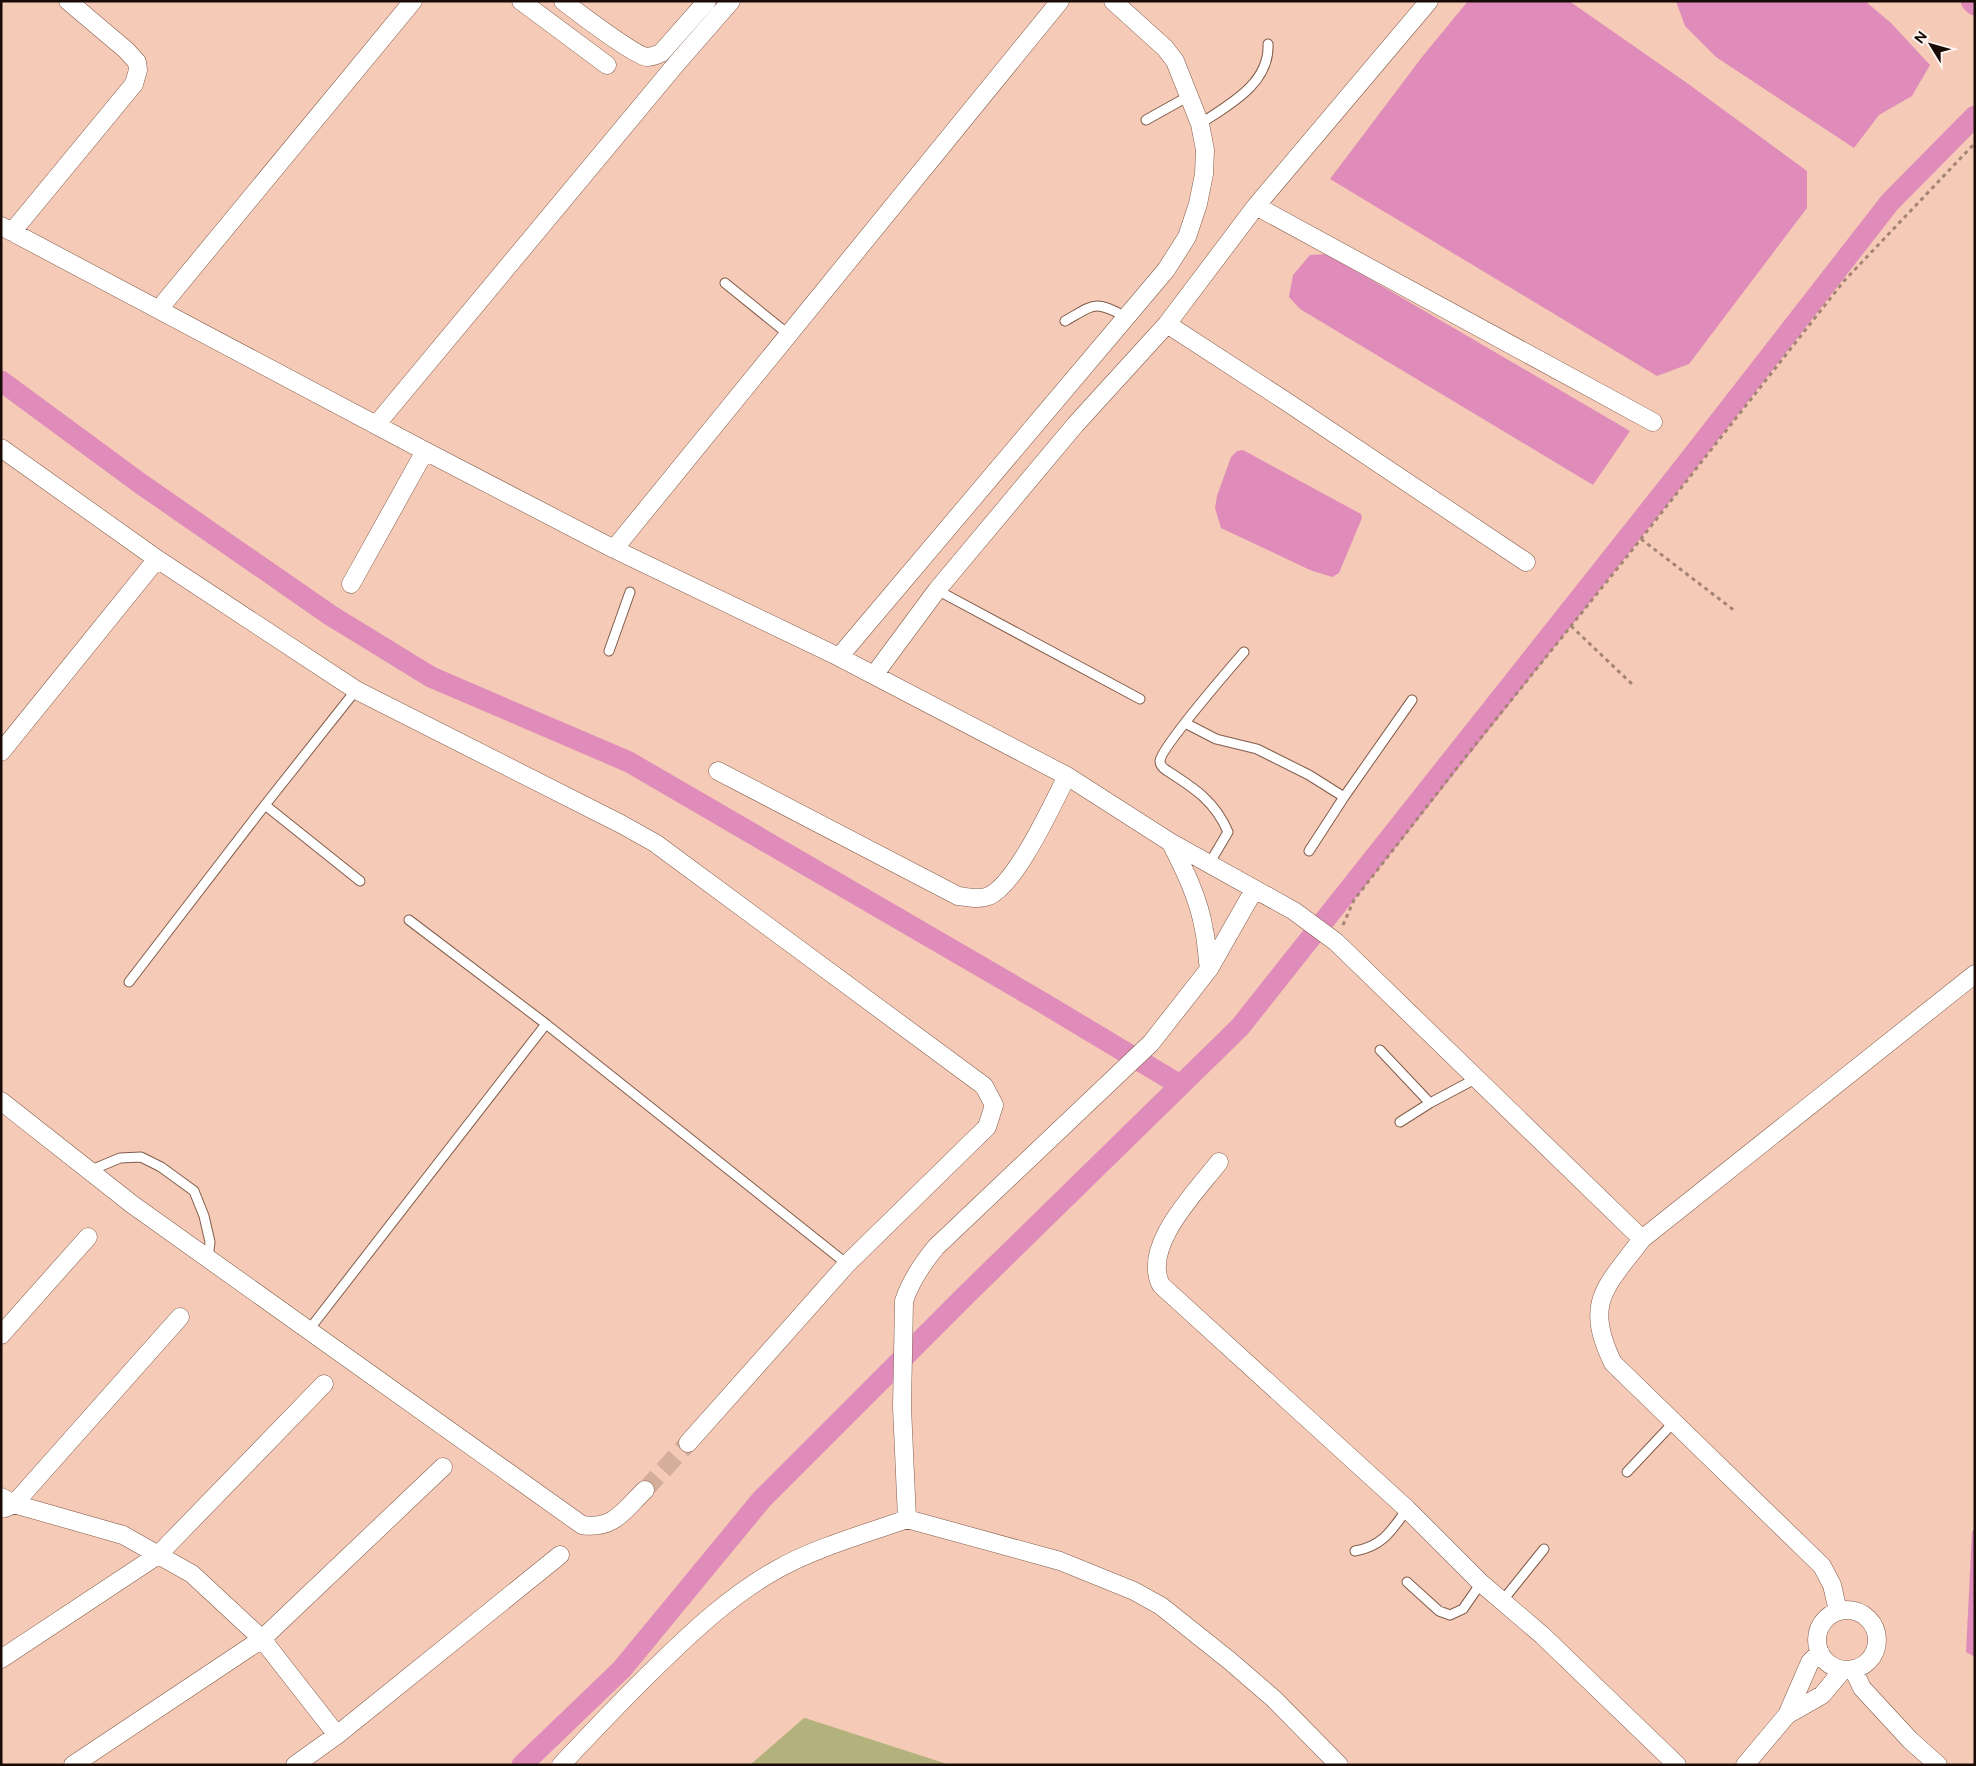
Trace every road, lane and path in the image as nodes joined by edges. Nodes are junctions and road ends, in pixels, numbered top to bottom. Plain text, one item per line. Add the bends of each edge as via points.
1 (68, 1) edge
2 (413, 1) edge
3 (521, 1) edge
4 (562, 1) edge
5 (706, 1) edge
6 (731, 1) edge
7 (1060, 1) edge
8 (1113, 1) edge
9 (1428, 1) edge
10 (1268, 44) dead end
11 (607, 65) dead end
12 (1189, 96) junction
13 (1146, 120) dead end
14 (1200, 124) junction
15 (1975, 142) edge
16 (1256, 206) junction
17 (6, 229) edge
18 (725, 283) dead end
19 (159, 309) junction
20 (1126, 317) junction
21 (1065, 321) dead end
22 (1167, 324) junction
23 (788, 334) junction
24 (1653, 422) dead end
25 (376, 425) junction
26 (1, 448) edge
27 (425, 451) junction
28 (1641, 539) junction
29 (614, 549) junction
30 (156, 559) junction
31 (1526, 562) dead end
32 (351, 584) dead end
33 (938, 590) junction
34 (630, 592) dead end
35 (1735, 611) dead end
36 (1571, 626) junction
37 (609, 651) dead end
38 (1244, 652) dead end
39 (839, 657) junction
40 (874, 675) junction
41 (1632, 684) dead end
42 (356, 690) junction
43 (1140, 699) dead end
44 (1412, 700) dead end
45 (1185, 723) junction
46 (1, 752) edge
47 (718, 771) dead end
48 (1067, 776) junction
49 (1344, 797) junction
50 (265, 805) junction
51 (1170, 842) junction
52 (1310, 851) dead end
53 (1210, 864) junction
54 (360, 881) dead end
55 (1254, 890) junction
56 (409, 920) dead end
57 (1336, 942) junction
58 (1209, 970) junction
59 (1975, 974) edge
60 (129, 982) dead end
61 (546, 1024) junction
62 (1380, 1050) dead end
63 (1477, 1078) junction
64 (1, 1101) edge
65 (1430, 1103) junction
66 (1400, 1122) dead end
67 (1219, 1162) dead end
68 (89, 1171) junction
69 (88, 1237) dead end
70 (1642, 1239) junction
71 (208, 1259) junction
72 (847, 1264) junction
73 (180, 1318) dead end
74 (308, 1331) junction
75 (1, 1335) edge
76 (324, 1384) dead end
77 (1674, 1422) junction
78 (688, 1443) tunnel mouth
79 (443, 1467) dead end
80 (1627, 1472) dead end
81 (645, 1490) tunnel mouth
82 (5, 1504) edge
83 (1407, 1509) junction
84 (907, 1519) junction
85 (1544, 1549) dead end
86 (1356, 1551) dead end
87 (158, 1555) junction
88 (560, 1555) dead end
89 (1407, 1582) dead end
90 (1481, 1583) junction
91 (1502, 1600) junction
92 (1838, 1611) junction
93 (262, 1639) junction
94 (1820, 1652) junction
95 (1, 1659) edge
96 (1848, 1669) junction
97 (1787, 1715) junction
98 (338, 1735) junction
99 (73, 1765) edge
100 (295, 1765) edge
101 (560, 1765) edge
102 (1339, 1765) edge
103 (1676, 1765) edge
104 (1745, 1765) edge
105 (1938, 1765) edge

1 - 17 street via 126,50 137,62 138,70 134,84
2 - 19 street
3 - 11 street
4 - 5 street via 645,57 661,53
6 - 25 street
7 - 23 street
8 - 12 street via 1165,48 1175,61
9 - 16 street
10 - 14 lane via 1269,54 1264,70 1254,82 1235,101
12 - 13 lane
12 - 14 street
14 - 20 street via 1204,174 1187,237 1166,270
15 - 28 path via 1844,281
16 - 22 street
16 - 24 street
17 - 19 street
18 - 23 lane
19 - 25 street
20 - 21 lane via 1108,307 1093,305
20 - 39 street
22 - 31 street
22 - 33 street via 1074,425
23 - 29 street
25 - 27 street
26 - 30 street
27 - 29 street
27 - 32 street
28 - 35 path
28 - 36 path
29 - 39 street via 643,566
30 - 42 street
30 - 46 street
33 - 40 street
33 - 43 lane
34 - 37 lane
36 - 41 path
36 - 57 path via 1354,900
38 - 45 lane
39 - 40 street
40 - 48 street
42 - 50 lane
42 - 72 street via 655,843 984,1086 994,1105 987,1127
44 - 49 lane
45 - 49 lane via 1216,739 1258,749
45 - 53 lane via 1163,753 1161,766 1206,798 1225,824 1228,832
47 - 48 street via 958,896 980,898 1000,889 1027,852
48 - 51 street
49 - 52 lane
50 - 54 lane
50 - 60 lane
51 - 53 street
51 - 58 street via 1198,905
53 - 55 street
55 - 57 street via 1294,911
55 - 58 street
56 - 61 lane
57 - 63 street
58 - 84 street via 1151,1043 936,1247 910,1285 904,1302 902,1407
59 - 70 street
61 - 72 lane
61 - 74 lane
62 - 65 lane
63 - 65 lane
63 - 70 street
64 - 68 street
65 - 66 lane
67 - 83 street via 1168,1227 1160,1245 1157,1276 1161,1285
68 - 71 street
68 - 71 lane via 120,1158 141,1157 194,1191 210,1242
69 - 75 street
70 - 77 street via 1607,1286 1598,1306 1602,1341 1613,1363
71 - 74 street
72 - 78 street
73 - 82 street
74 - 81 street via 582,1524 596,1527 610,1523
76 - 87 street
77 - 80 lane
77 - 92 street via 1822,1566 1832,1585
79 - 93 street
82 - 87 street via 123,1536
83 - 86 lane via 1386,1538
83 - 90 street
84 - 101 street via 777,1569 728,1601 609,1713
84 - 102 street via 1060,1561 1161,1606 1274,1699
85 - 91 lane
87 - 93 street via 192,1574
87 - 95 street
88 - 98 street
89 - 90 lane via 1439,1611 1450,1615 1463,1609
90 - 91 street
91 - 103 street
92 - 94 street via 1829,1616 1820,1628 1817,1642
92 - 96 street via 1858,1612 1867,1617 1876,1633 1874,1652 1869,1660
93 - 98 street
93 - 99 street
94 - 96 street via 1834,1667
94 - 97 street via 1810,1662
96 - 97 street via 1822,1695
96 - 105 street via 1910,1740
97 - 104 street
98 - 100 street

